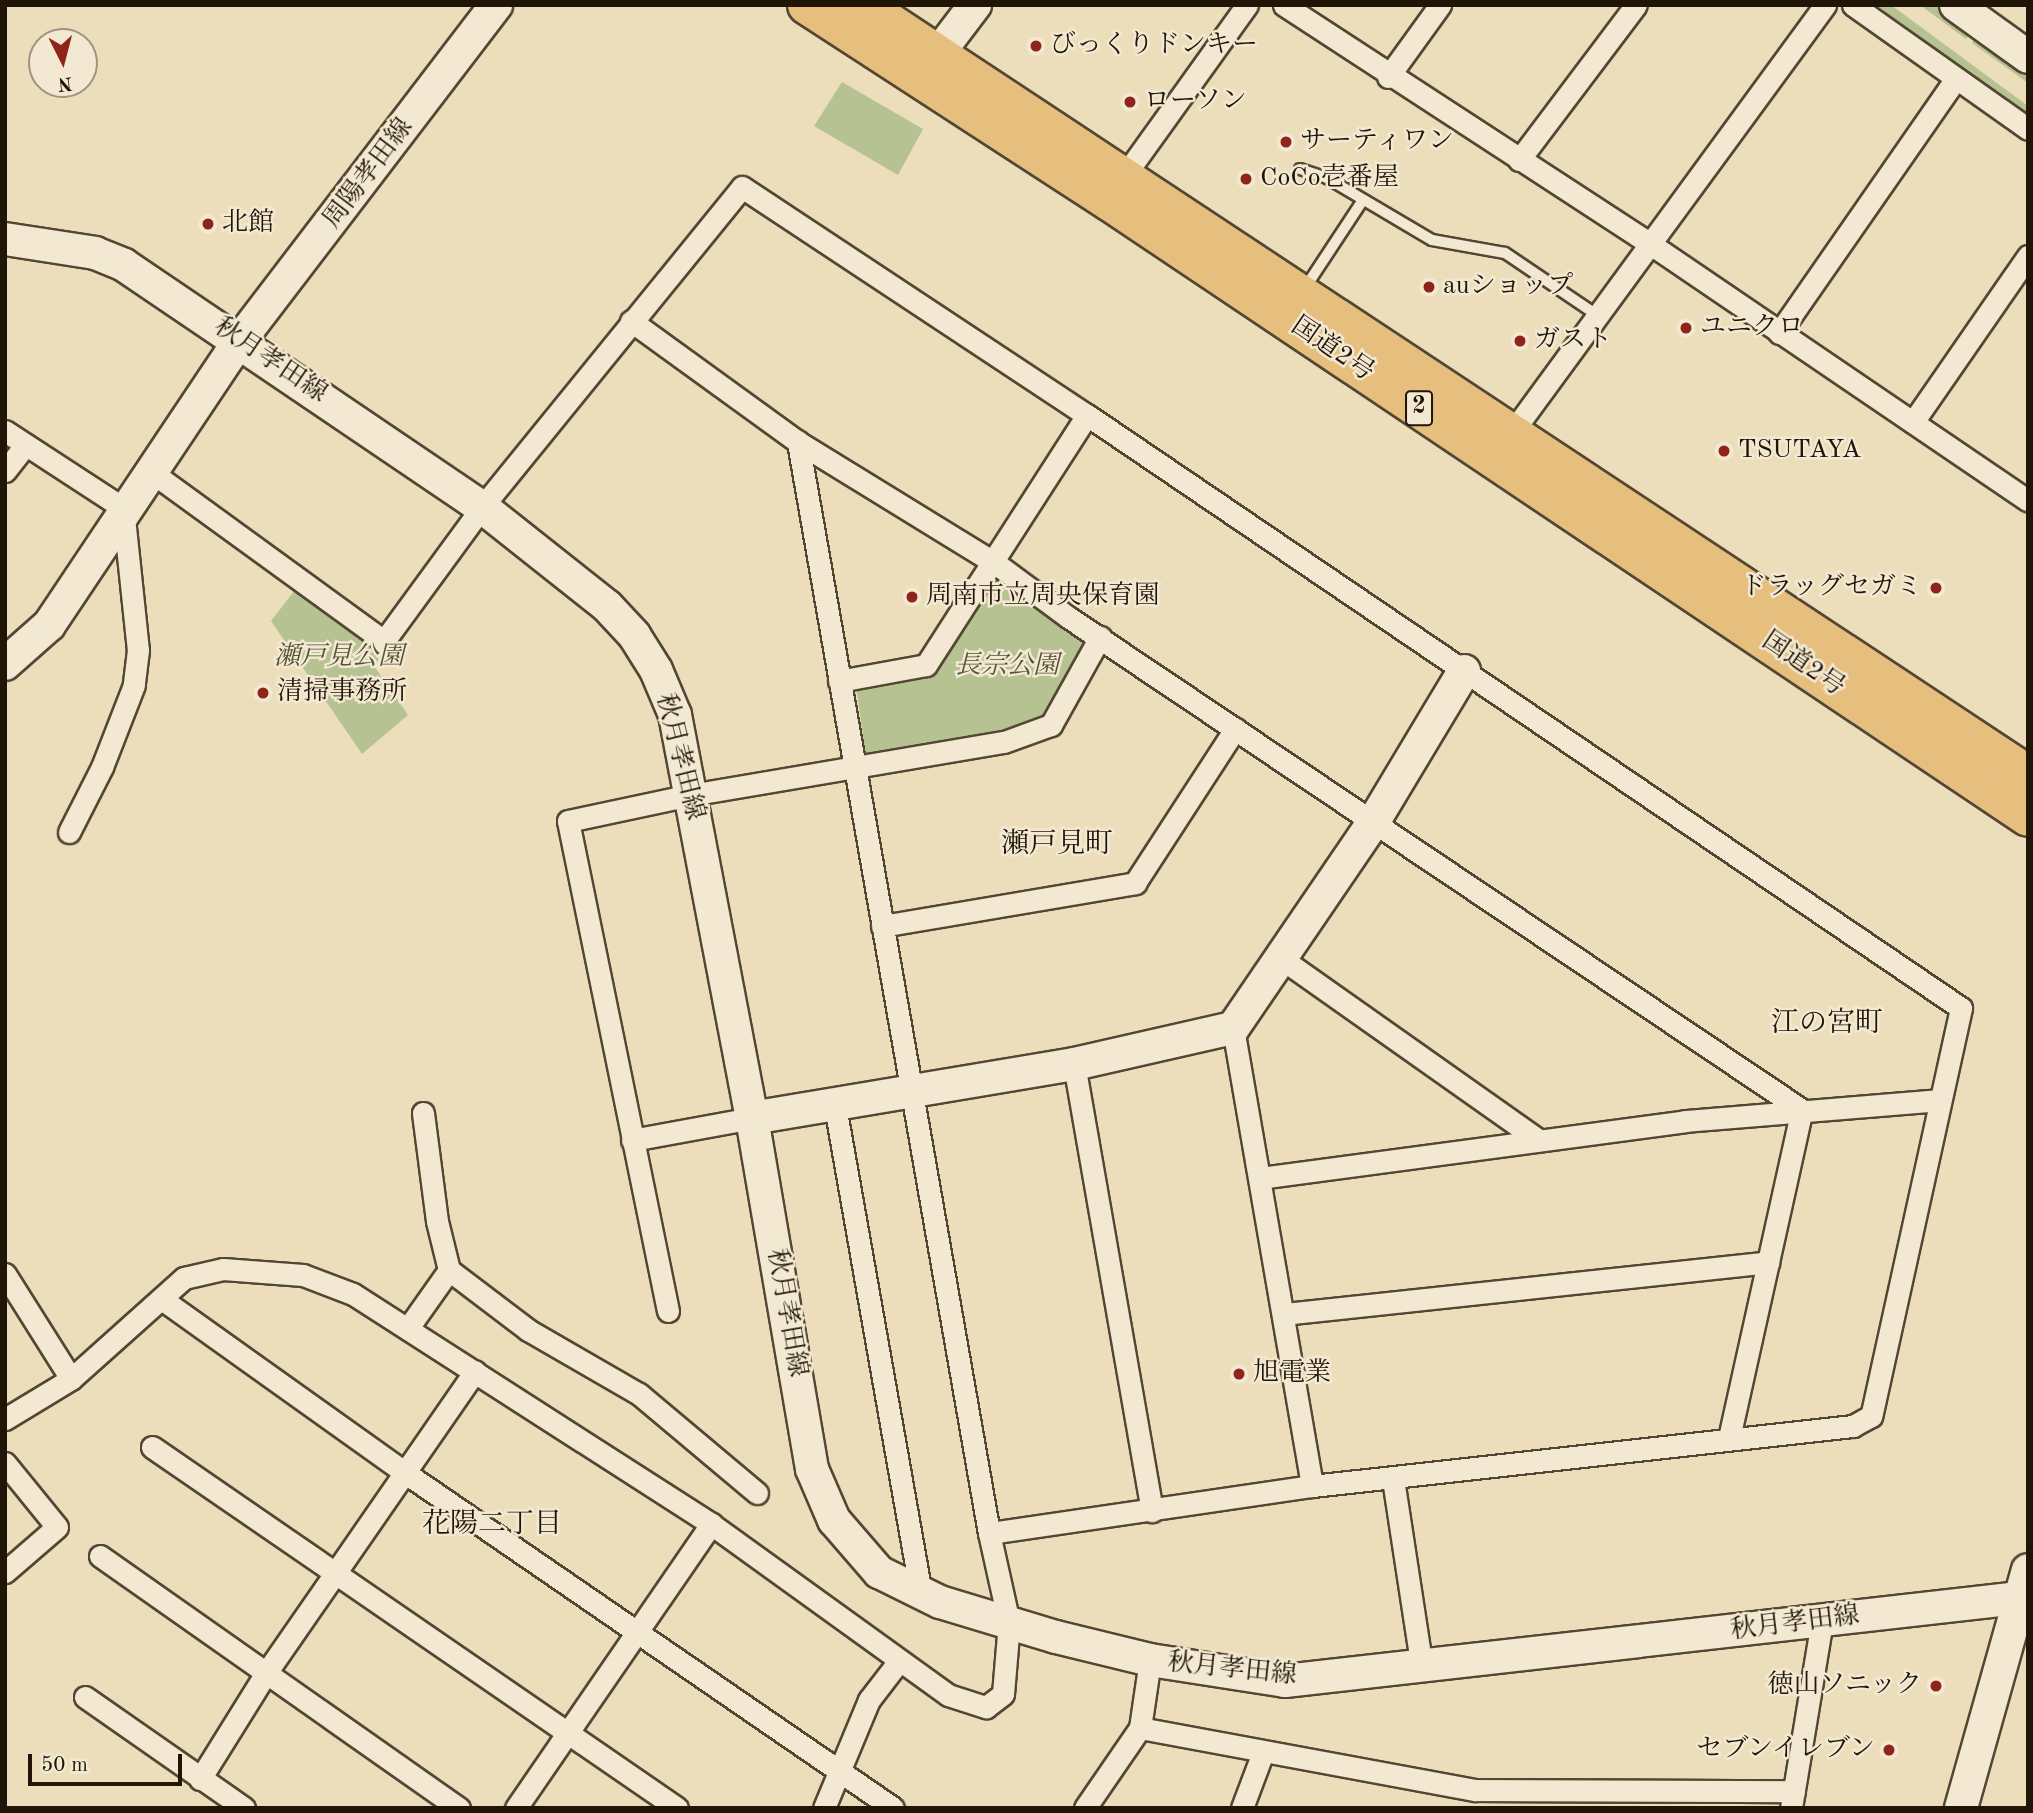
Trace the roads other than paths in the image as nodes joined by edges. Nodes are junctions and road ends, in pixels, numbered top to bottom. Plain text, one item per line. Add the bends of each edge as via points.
1 (496, 5) edge
2 (807, 5) edge
3 (863, 5) edge
4 (975, 5) edge
5 (1247, 5) edge
6 (1284, 5) edge
7 (1440, 5) edge
8 (1636, 5) edge
9 (1825, 5) edge
10 (1853, 5) edge
11 (1956, 5) edge
12 (937, 55) junction
13 (2028, 57) edge
14 (1388, 77) junction
15 (1956, 78) junction
16 (2028, 129) edge
17 (1519, 160) junction
18 (1300, 169) dead end
19 (1124, 176) junction
20 (1363, 200) junction
21 (5, 239) edge
22 (1649, 243) junction
23 (2028, 256) edge
24 (1302, 293) junction
25 (1597, 315) junction
26 (631, 321) junction
27 (1779, 333) junction
28 (240, 340) junction
29 (1087, 415) junction
30 (1913, 422) junction
31 (5, 431) edge
32 (1513, 431) junction
33 (798, 442) junction
34 (25, 445) junction
35 (5, 471) edge
36 (150, 471) junction
37 (2028, 500) edge
38 (482, 507) junction
39 (123, 508) junction
40 (995, 563) junction
41 (1100, 637) junction
42 (5, 664) edge
43 (1464, 671) junction
44 (839, 681) junction
45 (1235, 729) junction
46 (857, 767) junction
47 (2028, 775) edge
48 (690, 795) junction
49 (2028, 817) edge
50 (1374, 821) junction
51 (69, 832) dead end
52 (882, 926) junction
53 (1282, 959) junction
54 (1233, 1028) junction
55 (1074, 1064) junction
56 (911, 1090) junction
57 (1939, 1100) junction
58 (835, 1106) junction
59 (1802, 1110) junction
60 (423, 1113) dead end
61 (752, 1118) junction
62 (632, 1140) junction
63 (1539, 1140) junction
64 (1260, 1178) junction
65 (1768, 1262) junction
66 (449, 1270) junction
67 (5, 1274) edge
68 (163, 1300) junction
69 (668, 1311) dead end
70 (1284, 1314) junction
71 (408, 1328) junction
72 (475, 1371) junction
73 (71, 1379) junction
74 (5, 1419) edge
75 (1728, 1438) junction
76 (152, 1447) dead end
77 (5, 1463) edge
78 (404, 1472) junction
79 (1393, 1479) junction
80 (1312, 1486) junction
81 (757, 1493) dead end
82 (1152, 1511) junction
83 (711, 1524) junction
84 (989, 1533) junction
85 (100, 1556) dead end
86 (5, 1572) edge
87 (338, 1574) junction
88 (2025, 1588) edge
89 (921, 1594) junction
90 (1822, 1621) junction
91 (1009, 1623) junction
92 (639, 1629) junction
93 (1150, 1660) junction
94 (899, 1661) junction
95 (1422, 1668) junction
96 (265, 1673) junction
97 (85, 1697) dead end
98 (1140, 1728) junction
99 (566, 1731) junction
100 (1263, 1752) junction
101 (838, 1769) junction
102 (200, 1779) junction
103 (1793, 1800) edge
104 (244, 1808) edge
105 (458, 1808) edge
106 (516, 1808) edge
107 (677, 1808) edge
108 (824, 1808) edge
109 (893, 1808) edge
110 (1085, 1808) edge
111 (1242, 1808) edge
112 (1961, 1808) edge

1 - 28 street, 周陽孝田線
2 - 49 highway, 国道2号 / 2 via 1132,216
3 - 12 highway, 国道2号 / 2
4 - 12 street
5 - 19 street
6 - 14 street
7 - 14 street
8 - 17 street
9 - 22 street
10 - 15 street
11 - 13 street
12 - 19 highway, 国道2号 / 2
14 - 17 street
15 - 16 street
15 - 27 street
17 - 22 street
18 - 20 lane
19 - 24 highway, 国道2号 / 2
20 - 24 lane
20 - 25 lane via 1432,240 1505,253
21 - 28 street, 秋月孝田線 via 95,253 124,265
22 - 25 street
22 - 27 street
23 - 30 street
24 - 32 highway, 国道2号 / 2
25 - 32 street
26 - 29 street via 742,187
26 - 33 street
26 - 38 street
27 - 30 street
28 - 36 street, 周陽孝田線
28 - 38 street, 秋月孝田線
29 - 40 street
29 - 43 street
30 - 37 street
31 - 34 street
32 - 47 highway, 国道2号 / 2
33 - 40 street
33 - 44 street
34 - 35 street
34 - 39 street
36 - 38 street via 384,641
36 - 39 street, 周陽孝田線
38 - 48 street, 秋月孝田線 via 607,606 634,635 656,670 675,715
39 - 42 street, 周陽孝田線 via 49,625
39 - 51 street via 137,638 134,685 102,767
40 - 41 street
40 - 44 street via 926,664
41 - 45 street
41 - 46 street via 1051,725 1004,742
43 - 50 street
43 - 57 street via 1961,1008
44 - 46 street
45 - 50 street
45 - 52 street via 1135,883
46 - 48 street
46 - 52 street
48 - 61 street, 秋月孝田線
48 - 62 street via 568,821
50 - 53 street
50 - 59 street
52 - 56 street
53 - 54 street
53 - 63 street
54 - 55 street
54 - 64 street
55 - 56 street
55 - 82 street
56 - 58 street
56 - 84 street
57 - 59 street
57 - 75 street via 1871,1416 1853,1426
58 - 61 street
58 - 89 street
59 - 63 street
59 - 65 street
60 - 66 street via 437,1222
61 - 62 street
61 - 89 street, 秋月孝田線 via 812,1469 834,1520 879,1572
62 - 69 street
63 - 64 street
64 - 70 street
65 - 70 street
65 - 75 street
66 - 71 street
66 - 81 street via 528,1330 639,1394
67 - 73 street
68 - 71 street via 184,1278 223,1269 271,1270 330,1283
68 - 73 street
68 - 78 street
70 - 80 street
71 - 72 street
72 - 78 street
72 - 83 street
73 - 74 street
75 - 79 street
76 - 87 street
77 - 86 street via 57,1527
78 - 87 street
78 - 92 street
79 - 80 street
79 - 95 street
80 - 82 street
82 - 84 street
83 - 92 street
83 - 94 street via 808,1590
84 - 91 street
85 - 96 street
87 - 96 street
87 - 99 street
88 - 90 street, 秋月孝田線
88 - 112 street
89 - 91 street, 秋月孝田線
90 - 95 street, 秋月孝田線
90 - 103 street
91 - 93 street, 秋月孝田線
91 - 94 street via 1003,1694 986,1707 948,1695
92 - 99 street
92 - 101 street
93 - 95 street, 秋月孝田線 via 1285,1681
93 - 98 street
94 - 101 street via 870,1700
96 - 102 street
96 - 105 street
97 - 102 street
98 - 100 street
98 - 110 street
99 - 106 street
99 - 107 street
100 - 103 street via 1475,1790
100 - 111 street
101 - 108 street
101 - 109 street
102 - 104 street

